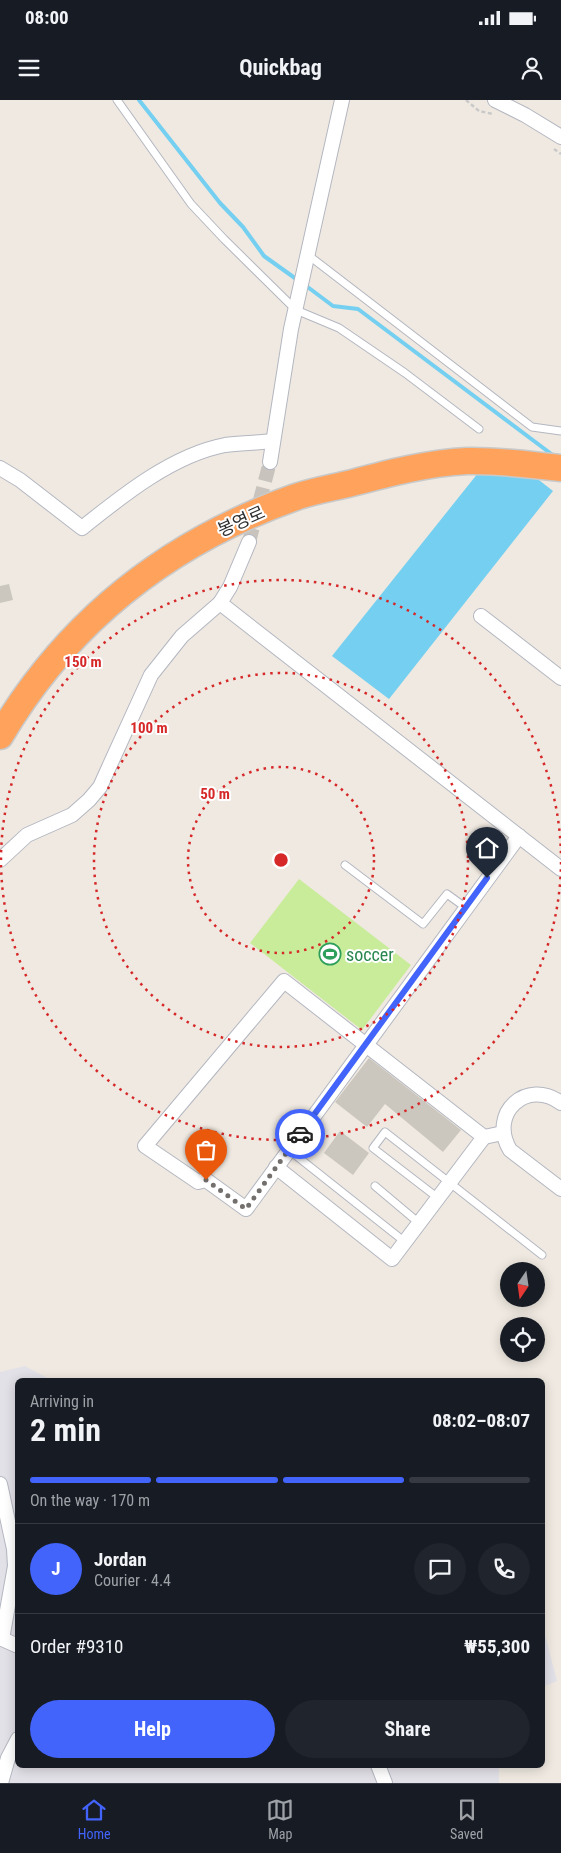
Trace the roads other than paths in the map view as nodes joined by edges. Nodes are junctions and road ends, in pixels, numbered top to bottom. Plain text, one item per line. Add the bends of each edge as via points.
1 (117, 100) edge
2 (342, 100) edge
3 (495, 100) edge
4 (561, 137) edge
5 (307, 260) junction
6 (296, 306) junction
7 (479, 429) dead end
8 (561, 431) edge
9 (272, 441) junction
10 (270, 462) tunnel mouth
11 (0, 468) edge
12 (561, 468) edge
13 (249, 542) tunnel mouth
14 (220, 603) junction
15 (481, 616) dead end
16 (561, 678) edge
17 (0, 736) edge
18 (519, 836) junction
19 (0, 860) edge
20 (345, 865) dead end
21 (561, 869) edge
22 (465, 907) junction
23 (364, 1045) junction
24 (561, 1103) edge
25 (503, 1133) junction
26 (484, 1137) junction
27 (289, 1150) junction
28 (276, 1167) junction
29 (450, 1182) junction
30 (375, 1186) dead end
31 (561, 1190) edge
32 (438, 1198) junction
33 (419, 1223) junction
34 (405, 1242) junction
35 (542, 1255) dead end
36 (0, 1484) edge
37 (1, 1639) edge
38 (15, 1645) edge
39 (15, 1745) edge
40 (379, 1768) edge
41 (1, 1783) edge
42 (385, 1783) edge

1 - 6 lane via 191,204
2 - 5 street
3 - 4 street
5 - 6 street
5 - 8 lane via 532,426
6 - 7 lane via 339,328
6 - 9 street
9 - 10 street
9 - 11 street via 225,445 197,455 127,492 82,528
12 - 17 highway, 봉영로 via 466,461 396,472 294,498 231,524 179,552 111,600 57,655
13 - 14 street
14 - 18 street
14 - 19 street via 182,636 151,675 103,780 89,800 72,815 27,835
15 - 16 street
18 - 21 street
18 - 22 street
20 - 22 lane via 423,924 446,894
22 - 23 street
23 - 26 street
23 - 27 street
23 - 28 street via 284,981 144,1146 198,1182 206,1180 246,1209
24 - 25 street via 549,1096 535,1094 524,1097 506,1114
25 - 26 street
25 - 31 street via 510,1150
26 - 29 street
27 - 28 street
27 - 34 lane
28 - 34 street via 392,1259
29 - 32 street
29 - 32 lane via 384,1132 373,1148
29 - 35 lane
30 - 33 lane
32 - 33 street
33 - 34 street
36 - 37 street via 14,1549
37 - 38 street
39 - 41 street
40 - 42 street

